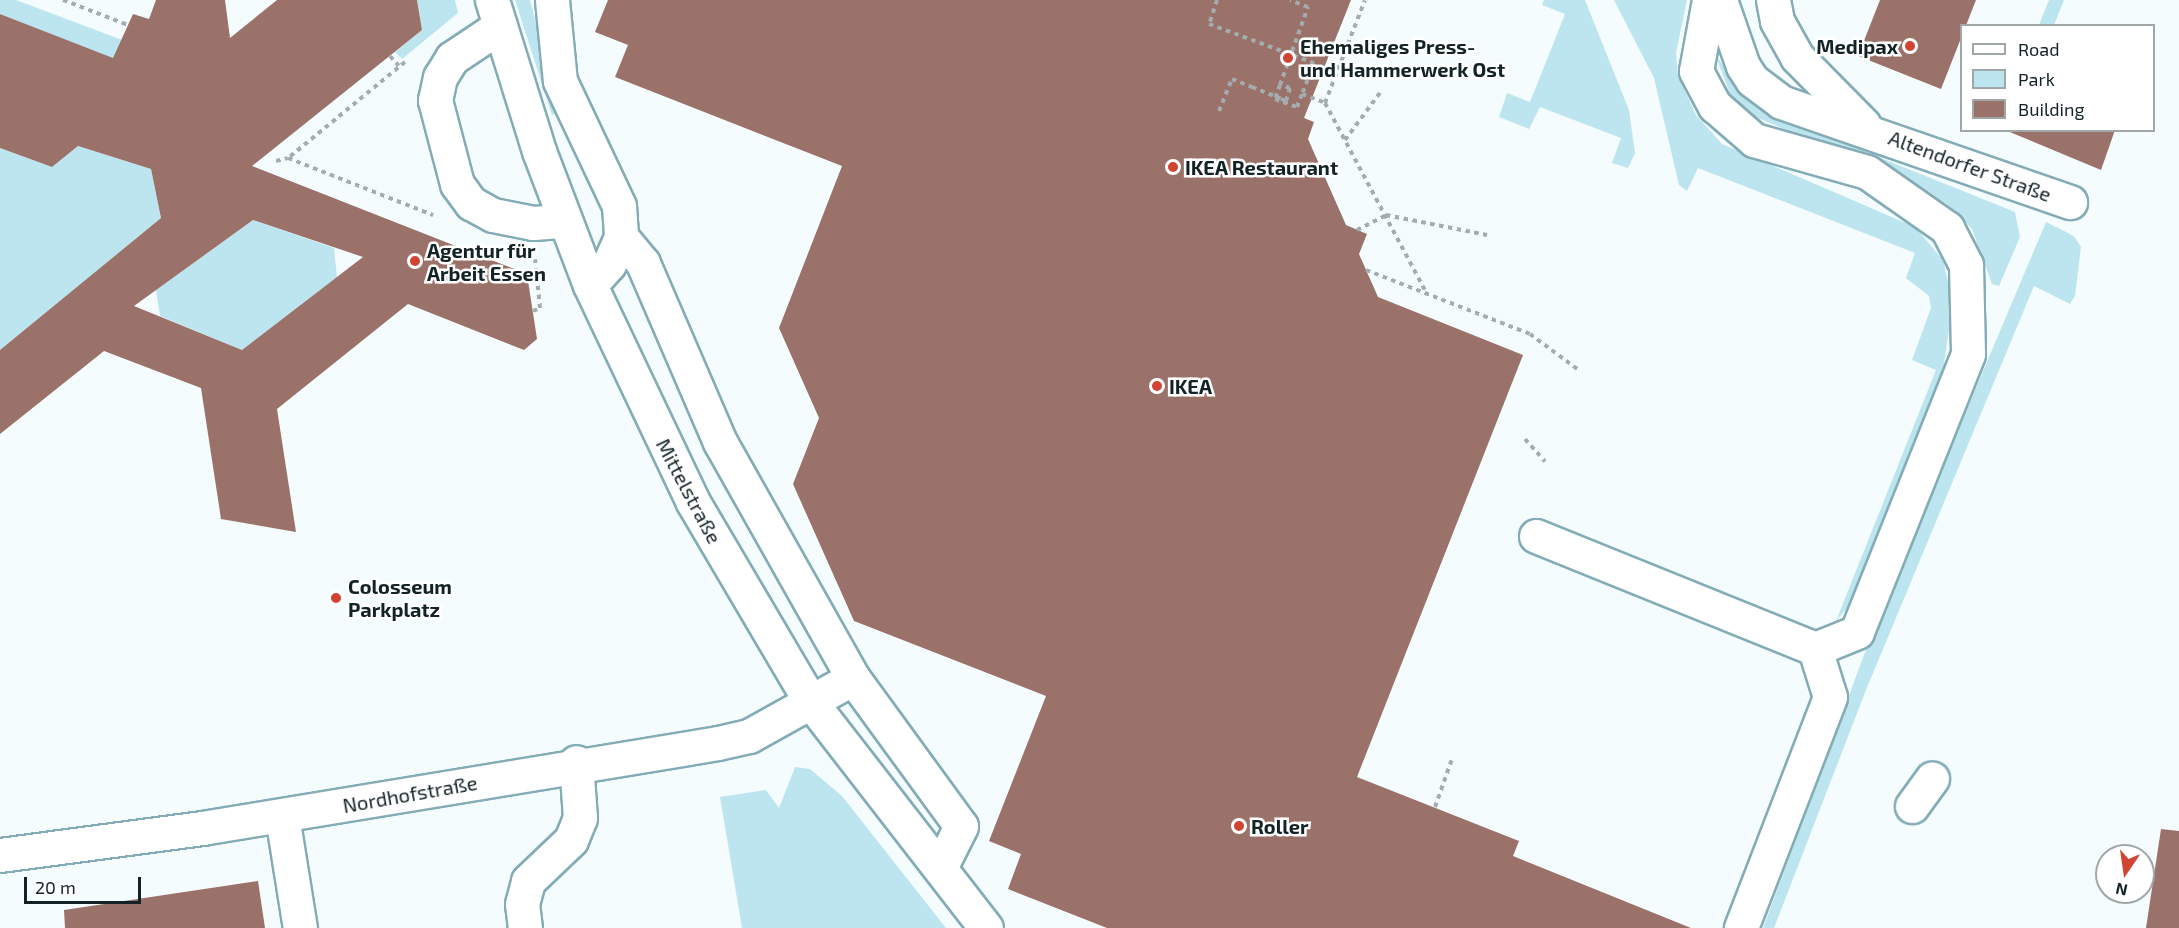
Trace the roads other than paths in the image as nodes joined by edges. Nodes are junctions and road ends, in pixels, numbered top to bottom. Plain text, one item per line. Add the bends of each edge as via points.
1 (1709, 0) edge
2 (1720, 0) edge
3 (1734, 0) edge
4 (1773, 0) edge
5 (553, 8) edge
6 (496, 13) edge
7 (1797, 57) junction
8 (1869, 130) junction
9 (588, 132) junction
10 (538, 151) junction
11 (2070, 202) dead end
12 (565, 220) junction
13 (621, 237) junction
14 (590, 285) junction
15 (720, 442) junction
16 (675, 466) junction
17 (1536, 536) dead end
18 (1815, 649) junction
19 (853, 678) junction
20 (810, 701) junction
21 (576, 762) junction
22 (1932, 778) dead end
23 (1912, 806) dead end
24 (282, 816) junction
25 (0, 855) edge
26 (940, 868) junction
27 (300, 928) edge
28 (525, 928) edge
29 (986, 928) edge
30 (1741, 928) edge

1 - 18 street via 1696,71 1716,106 1754,140 1867,172 1947,228 1966,265 1968,354 1857,632
2 - 8 street, Altendorfer Straße via 1752,80 1781,102
3 - 7 street
4 - 7 street, Altendorfer Straße via 1777,21
5 - 9 street via 560,81 570,107
6 - 10 street, Mittelstraße
6 - 12 street via 440,77 435,100 457,184 471,203 493,214 533,223
7 - 8 street, Altendorfer Straße
8 - 11 street, Altendorfer Straße
9 - 10 street
9 - 13 street via 619,206
10 - 12 street, Mittelstraße
12 - 14 street, Mittelstraße
13 - 14 street via 609,264
13 - 15 street via 644,262
14 - 16 street, Mittelstraße
15 - 16 street
15 - 19 street
16 - 20 street, Mittelstraße
17 - 18 street
18 - 30 street via 1830,697
19 - 20 street, Nordhofstraße
19 - 26 street via 961,826
20 - 21 street, Nordhofstraße via 749,736
20 - 26 street, Mittelstraße
21 - 24 street, Nordhofstraße
21 - 28 street via 579,818 571,840 528,880 522,904
22 - 23 street
24 - 25 street, Nordhofstraße
24 - 27 street
26 - 29 street, Mittelstraße

